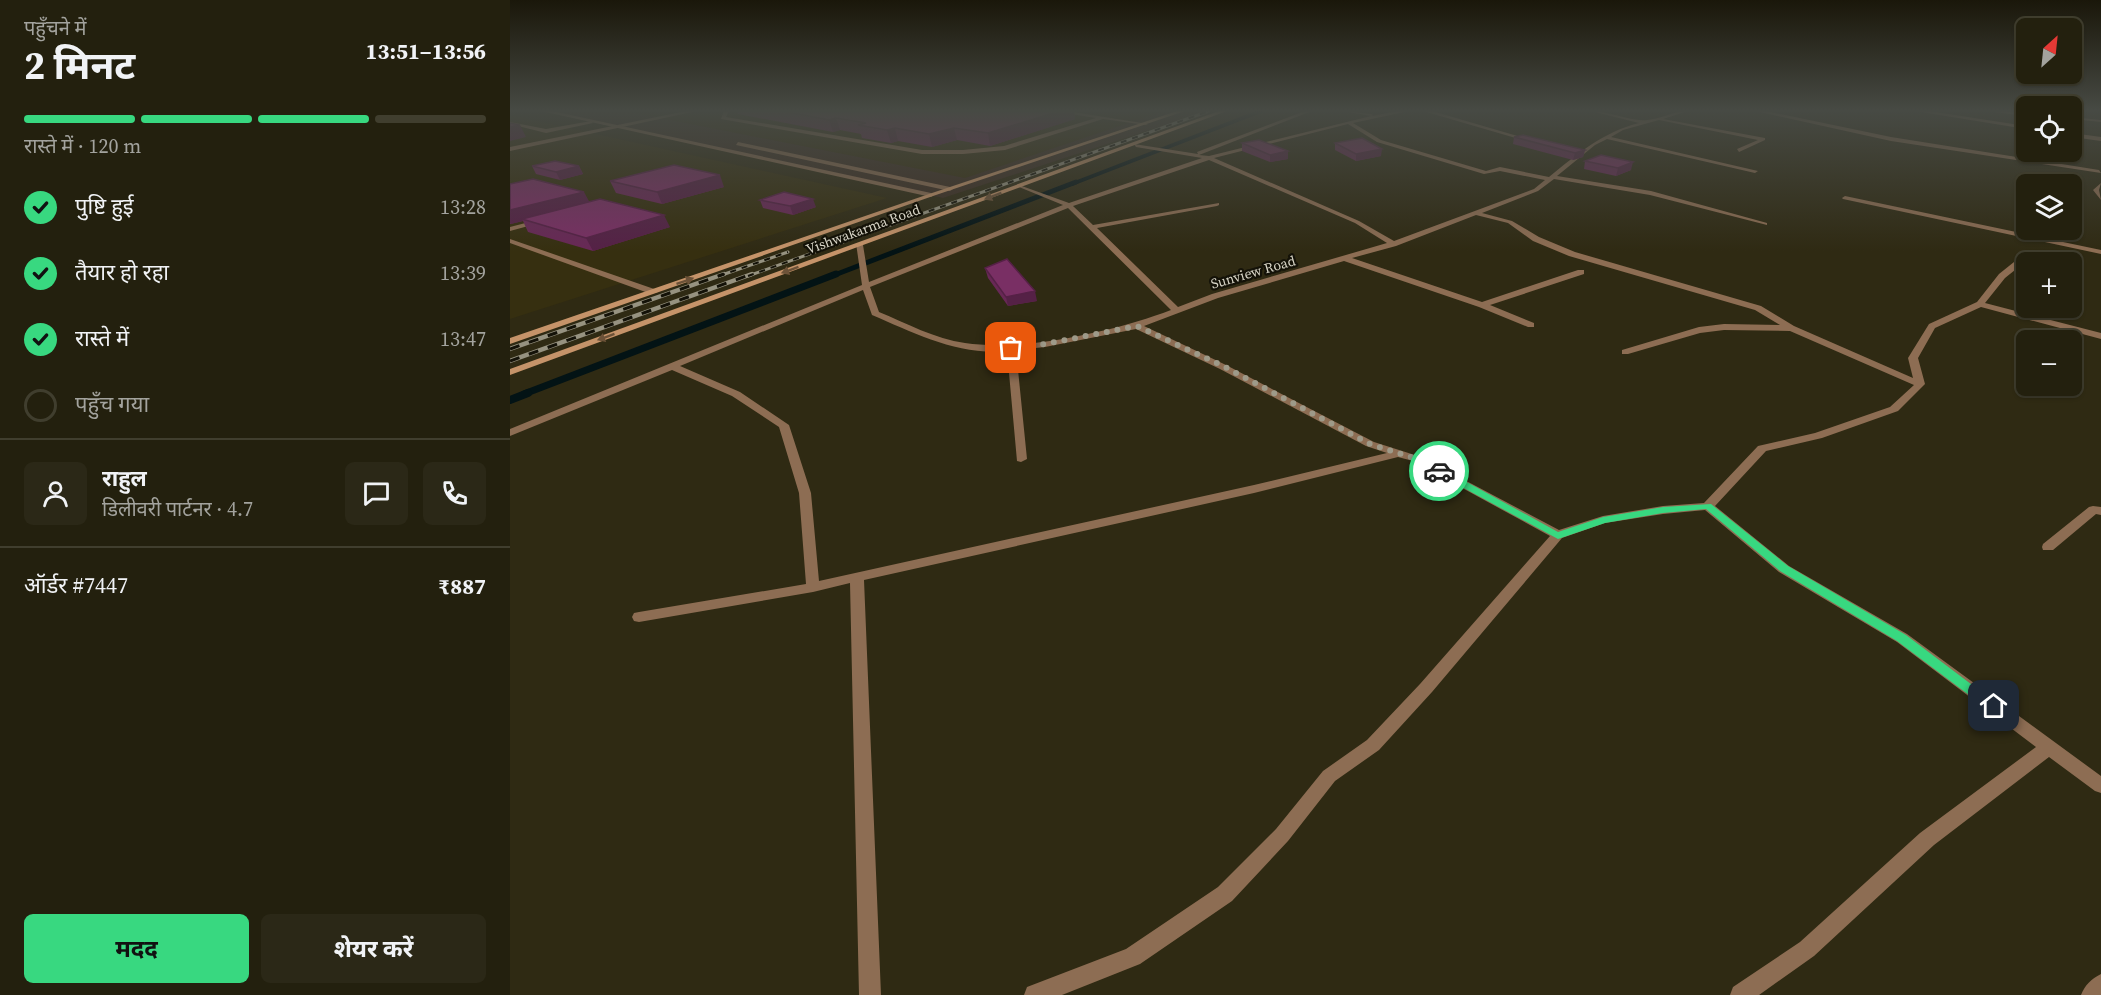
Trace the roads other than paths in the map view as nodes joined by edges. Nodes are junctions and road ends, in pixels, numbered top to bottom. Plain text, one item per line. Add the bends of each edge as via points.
1 (755, 157) edge
2 (801, 157) edge
3 (1044, 157) edge
4 (1101, 157) edge
5 (1434, 157) edge
6 (1577, 157) edge
7 (1696, 157) edge
8 (1209, 158) joint
9 (2033, 162) edge
10 (2039, 162) edge
11 (1755, 171) dead end
12 (2029, 172) dead end
13 (2099, 172) dead end
14 (903, 178) junction
15 (1552, 178) junction
16 (884, 185) junction
17 (2101, 185) edge
18 (1021, 186) junction
19 (950, 189) junction
20 (931, 195) junction
21 (1845, 198) dead end
22 (2101, 198) edge
23 (1217, 204) dead end
24 (1069, 205) junction
25 (1475, 213) junction
26 (554, 218) edge
27 (1765, 224) dead end
28 (1093, 227) junction
29 (510, 229) edge
30 (510, 241) edge
31 (1393, 244) junction
32 (859, 245) junction
33 (2101, 252) edge
34 (1347, 259) junction
35 (2016, 265) edge
36 (1581, 272) dead end
37 (866, 286) junction
38 (654, 292) junction
39 (1980, 304) junction
40 (1482, 305) junction
41 (1177, 310) junction
42 (1531, 325) dead end
43 (1137, 326) junction
44 (1791, 328) junction
45 (2101, 336) edge
46 (510, 341) edge
47 (1011, 348) junction
48 (1625, 351) dead end
49 (672, 366) junction
50 (510, 372) edge
51 (1920, 384) junction
52 (510, 433) edge
53 (1400, 453) junction
54 (1021, 459) dead end
55 (1708, 506) junction
56 (2101, 511) edge
57 (1558, 536) junction
58 (2048, 547) dead end
59 (857, 577) junction
60 (813, 587) junction
61 (639, 617) dead end
62 (2049, 747) junction
63 (2101, 786) edge
64 (2101, 985) edge
65 (870, 995) edge
66 (1035, 995) edge
67 (1741, 995) edge
68 (2092, 995) edge

1 - 16 street
2 - 14 street
3 - 19 main road, Vishwakarma Road
4 - 18 main road, Vishwakarma Road
5 - 15 street via 1486,173 1500,169
6 - 15 street, Sunview Road
7 - 11 street
8 - 24 street
8 - 31 street via 1357,222
9 - 12 street
10 - 13 street
14 - 16 street
14 - 19 street
15 - 25 street, Sunview Road via 1536,190
15 - 27 street via 1651,193
16 - 20 street
17 - 22 street via 2096,190
18 - 24 street
18 -> 32 main road, Vishwakarma Road
19 - 20 main road, Vishwakarma Road
38 -> 20 main road, Vishwakarma Road
21 - 33 street
23 - 28 street
24 - 28 street
24 - 37 street
25 - 31 street, Sunview Road
25 - 44 street via 1510,222 1536,239 1572,254 1758,308
26 - 29 street
28 - 41 street
30 - 38 street
31 - 34 street, Sunview Road
32 - 37 street, Sunview Road
32 -> 50 main road, Vishwakarma Road
34 - 40 street
34 - 41 street, Sunview Road
35 - 39 street
36 - 40 street
37 - 47 street, Sunview Road via 875,313 931,338 963,346
37 - 49 street
38 - 46 main road, Vishwakarma Road
39 - 45 street
39 - 51 street via 1932,326 1912,358
40 - 42 street
41 - 43 street, Sunview Road
43 - 47 street, Sunview Road
43 - 53 street via 1223,366 1370,444
44 - 48 street via 1699,330
44 - 51 street
47 - 54 street
49 - 52 street
49 - 60 street via 736,394 784,425 805,493
51 - 55 street via 1894,409 1818,436 1762,448
53 - 57 street
53 - 59 street
55 - 57 street via 1603,520
55 - 62 street via 1784,569 1902,638
56 - 58 street via 2093,510
57 - 66 street via 1373,745 1329,776 1282,835 1225,894 1133,957
59 - 60 street
59 - 65 street
60 - 61 street
62 - 63 street
62 - 67 street via 1927,839 1807,949
64 - 68 street

